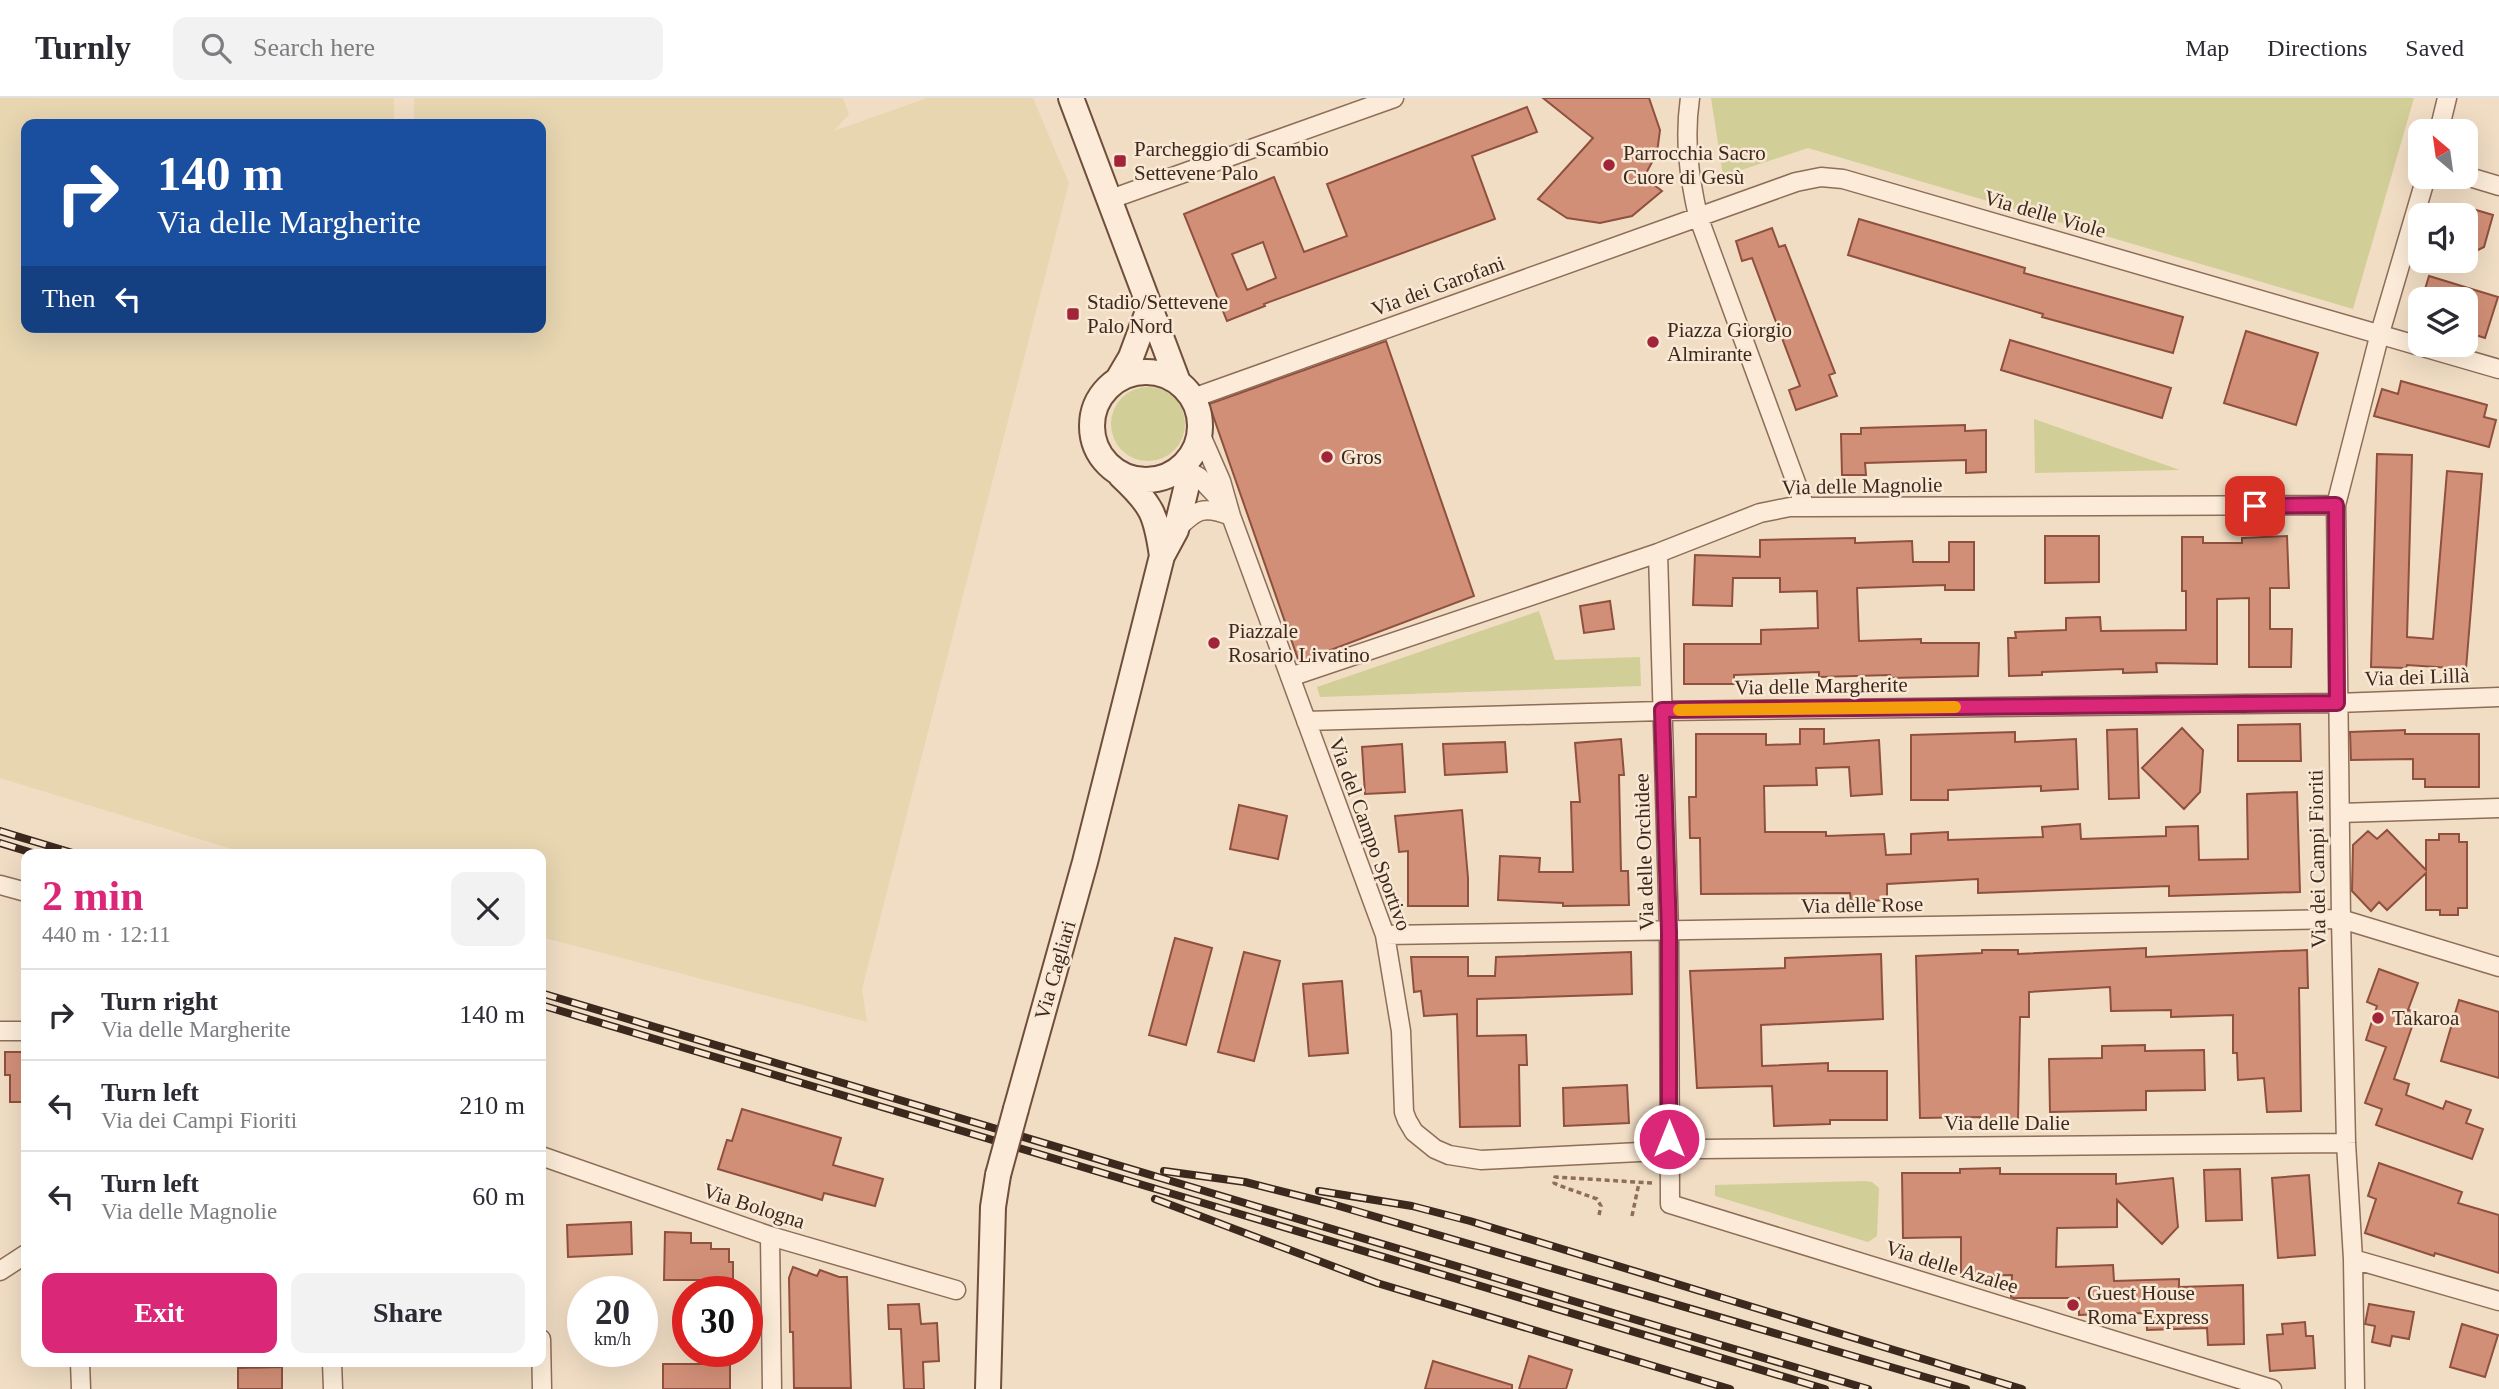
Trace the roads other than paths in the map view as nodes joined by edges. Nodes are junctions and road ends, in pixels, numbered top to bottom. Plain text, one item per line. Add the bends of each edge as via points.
1 (1071, 98) edge
2 (1394, 98) edge
3 (1690, 98) edge
4 (2447, 98) edge
5 (2442, 119) edge
6 (2478, 180) edge
7 (2499, 186) edge
8 (2422, 189) edge
9 (1108, 200) junction
10 (1699, 216) junction
11 (1150, 306) junction
12 (2380, 333) junction
13 (2499, 369) edge
14 (1118, 379) junction
15 (1185, 390) junction
16 (1200, 433) junction
17 (1182, 467) junction
18 (1118, 473) junction
19 (2336, 505) junction
20 (1805, 507) junction
21 (1230, 512) junction
22 (1176, 530) junction
23 (1658, 553) junction
24 (1161, 556) junction
25 (1290, 677) junction
26 (2499, 697) edge
27 (2337, 703) junction
28 (1662, 710) junction
29 (1306, 721) junction
30 (2499, 808) edge
31 (2340, 813) junction
32 (0, 885) edge
33 (21, 891) edge
34 (2341, 919) junction
35 (1669, 932) junction
36 (1385, 934) junction
37 (2499, 967) edge
38 (0, 1031) edge
39 (21, 1031) edge
40 (2346, 1143) junction
41 (1669, 1150) junction
42 (546, 1158) edge
43 (770, 1236) junction
44 (0, 1255) edge
45 (21, 1255) edge
46 (21, 1256) edge
47 (2353, 1259) junction
48 (0, 1271) edge
49 (956, 1290) dead end
50 (2499, 1301) edge
51 (80, 1367) edge
52 (332, 1367) edge
53 (542, 1367) edge
54 (81, 1389) edge
55 (333, 1389) edge
56 (542, 1389) edge
57 (772, 1389) edge
58 (988, 1389) edge
59 (2272, 1389) edge
60 (2355, 1389) edge

1 - 9 street
2 - 9 street
3 - 10 street via 1687,150
4 - 5 street
6 - 7 street
8 - 12 street, Via dei Campi Fioriti
9 - 11 street
10 - 12 street, Via delle Viole via 1805,179 1837,178
10 - 15 street, Via dei Garofani
10 - 20 street
11 - 14 street
11 - 15 street
12 - 13 street, Via delle Viole
12 - 19 street, Via dei Campi Fioriti
14 - 15 street via 1148,372 1164,375
14 - 18 street via 1098,400 1091,427 1098,453
15 - 16 street via 1200,415
16 - 17 street
16 - 21 street, Via del Campo Sportivo via 1222,481
17 - 18 street via 1151,481
17 - 21 street, Via del Campo Sportivo via 1199,477
17 - 22 street, Via Cagliari via 1188,485
18 - 24 street, Via Cagliari via 1145,499 1158,528
19 - 20 street, Via delle Magnolie
19 - 27 street, Via dei Campi Fioriti
20 - 23 street, Via delle Magnolie via 1760,513
21 - 22 street via 1201,509
21 - 25 street, Via del Campo Sportivo
22 - 24 street, Via Cagliari
23 - 25 street, Via delle Magnolie
23 - 28 street, Via delle Orchidee
24 - 58 street, Via Cagliari, bridge via 1085,862 998,1175 993,1207
25 - 29 street, Via del Campo Sportivo
26 - 27 street, Via dei Lillà
27 - 28 street, Via delle Margherite
27 - 31 street, Via dei Campi Fioriti
28 - 29 street, Via delle Margherite
28 - 35 street, Via delle Orchidee
29 - 36 street, Via del Campo Sportivo
30 - 31 street
31 - 34 street, Via dei Campi Fioriti
32 - 33 street
34 - 35 street, Via delle Rose
34 - 37 street, Via delle Rose
34 - 40 street, Via dei Campi Fioriti
35 - 36 street, Via delle Rose
35 - 41 street, Via delle Orchidee
36 - 41 street, Via del Campo Sportivo via 1401,1031 1404,1112 1420,1138 1449,1155 1472,1160
38 - 39 street
40 - 41 street, Via delle Dalie
40 - 47 street, Via dei Campi Fioriti
41 - 59 street, Via delle Azalee via 1670,1204
42 - 43 street, Via Bologna
43 - 49 street, Via Bologna
43 - 57 street
44 - 45 street
46 - 48 street
47 - 50 street
47 - 60 street, Via dei Campi Fioriti
51 - 54 street
52 - 55 street
53 - 56 street

